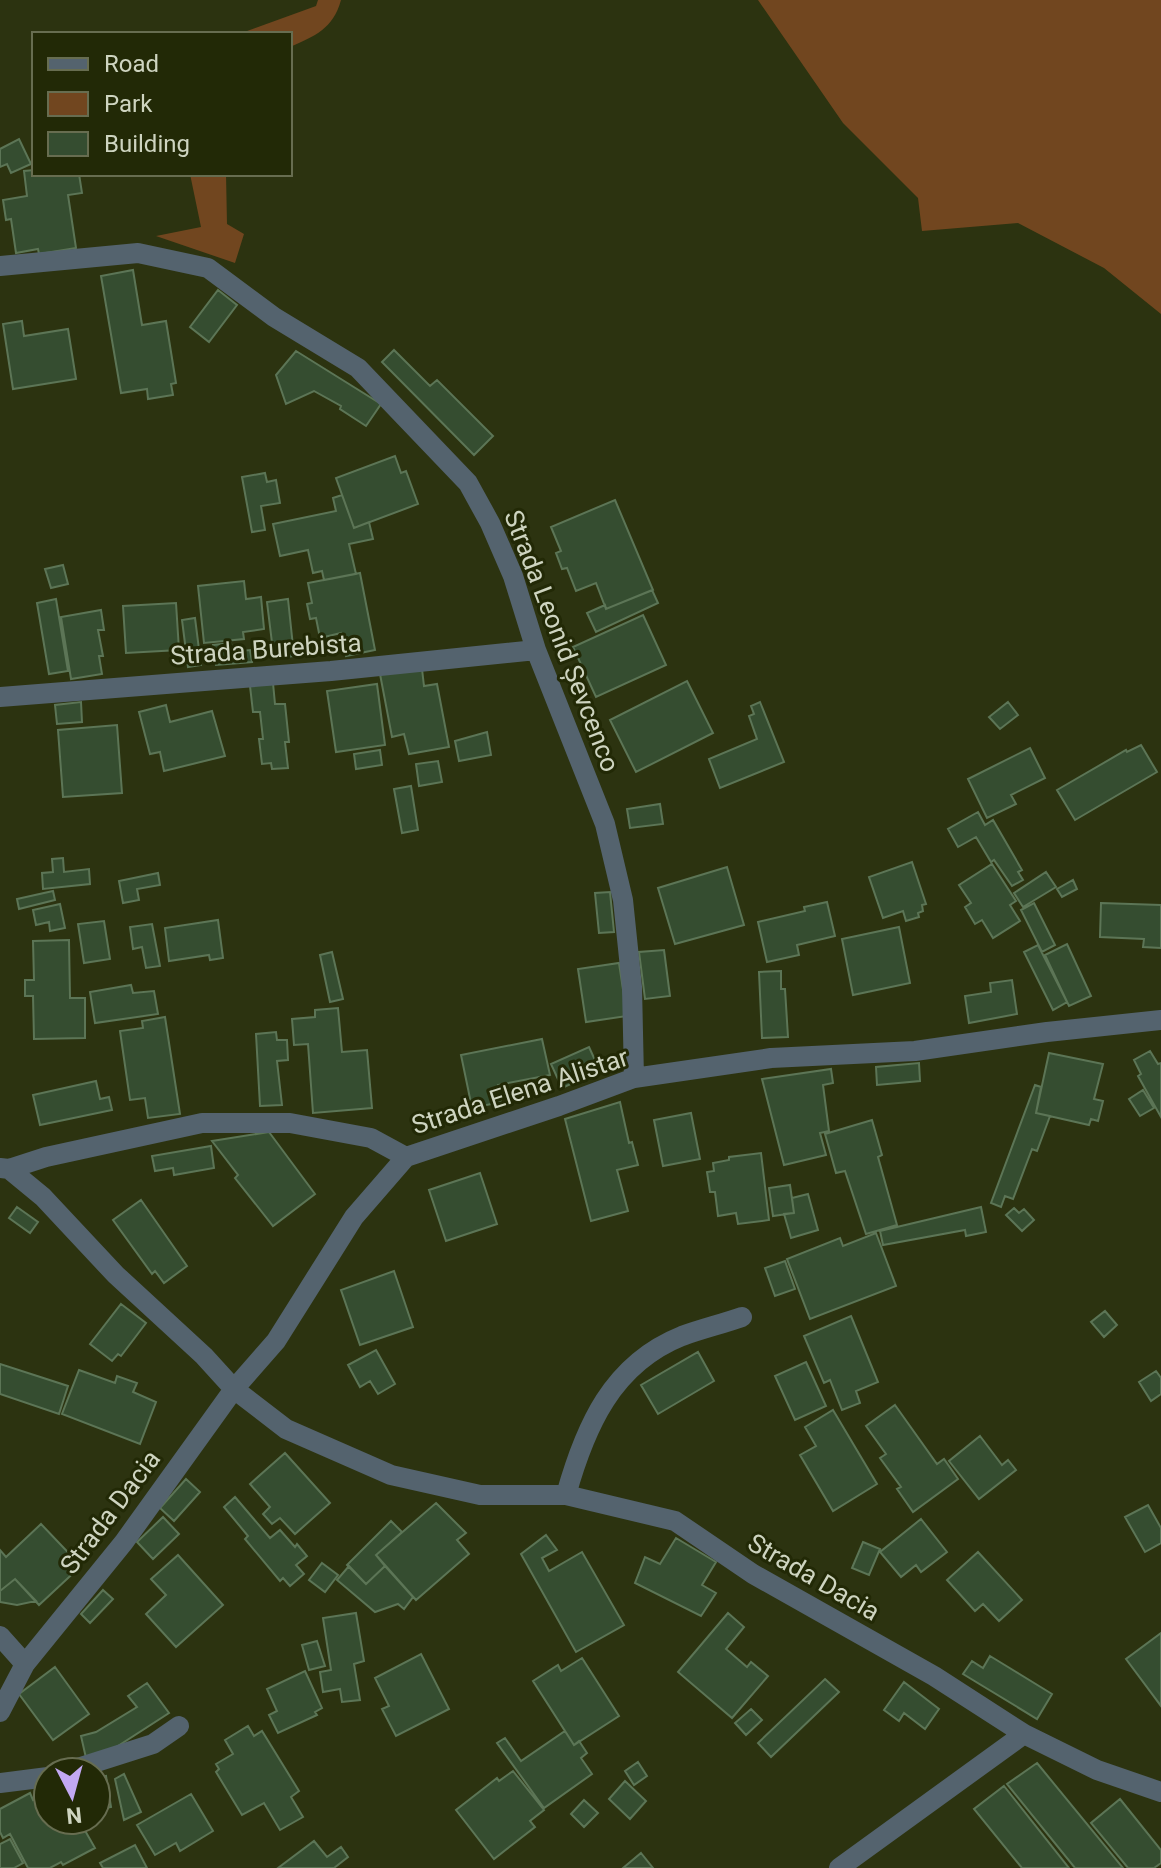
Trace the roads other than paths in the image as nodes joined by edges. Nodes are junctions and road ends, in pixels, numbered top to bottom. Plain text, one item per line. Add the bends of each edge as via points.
1 (0, 266) edge
2 (536, 650) junction
3 (0, 697) edge
4 (1161, 1020) edge
5 (634, 1078) junction
6 (406, 1157) junction
7 (4, 1169) edge
8 (742, 1317) dead end
9 (234, 1389) junction
10 (566, 1495) junction
11 (0, 1636) edge
12 (25, 1664) junction
13 (0, 1712) edge
14 (179, 1726) dead end
15 (1024, 1734) junction
16 (112, 1757) edge
17 (32, 1779) edge
18 (0, 1783) edge
19 (1161, 1792) edge
20 (839, 1868) edge

1 - 2 street, Strada Leonid Șevcenco via 138,253 208,268 274,317 358,368 468,483 513,576
2 - 3 street, Strada Burebista
2 - 5 street, Strada Leonid Șevcenco via 605,824 623,900
4 - 5 street, Strada Elena Alistar via 915,1051 771,1058
5 - 6 street, Strada Elena Alistar
6 - 7 street, Strada Elena Alistar via 371,1138 290,1123 202,1123
6 - 9 street, Strada Dacia via 354,1217 276,1341
7 - 9 street, Strada Dacia via 43,1197
8 - 10 street via 681,1337 634,1365 587,1429
9 - 10 street, Strada Dacia via 286,1429 391,1475 480,1495
9 - 12 street, Strada Dacia via 124,1542
10 - 15 street, Strada Dacia via 675,1521 753,1574 934,1676
11 - 12 street
12 - 13 street, Strada Dacia
14 - 16 street via 153,1744
15 - 19 street, Strada Dacia via 1097,1770
15 - 20 street
17 - 18 street

